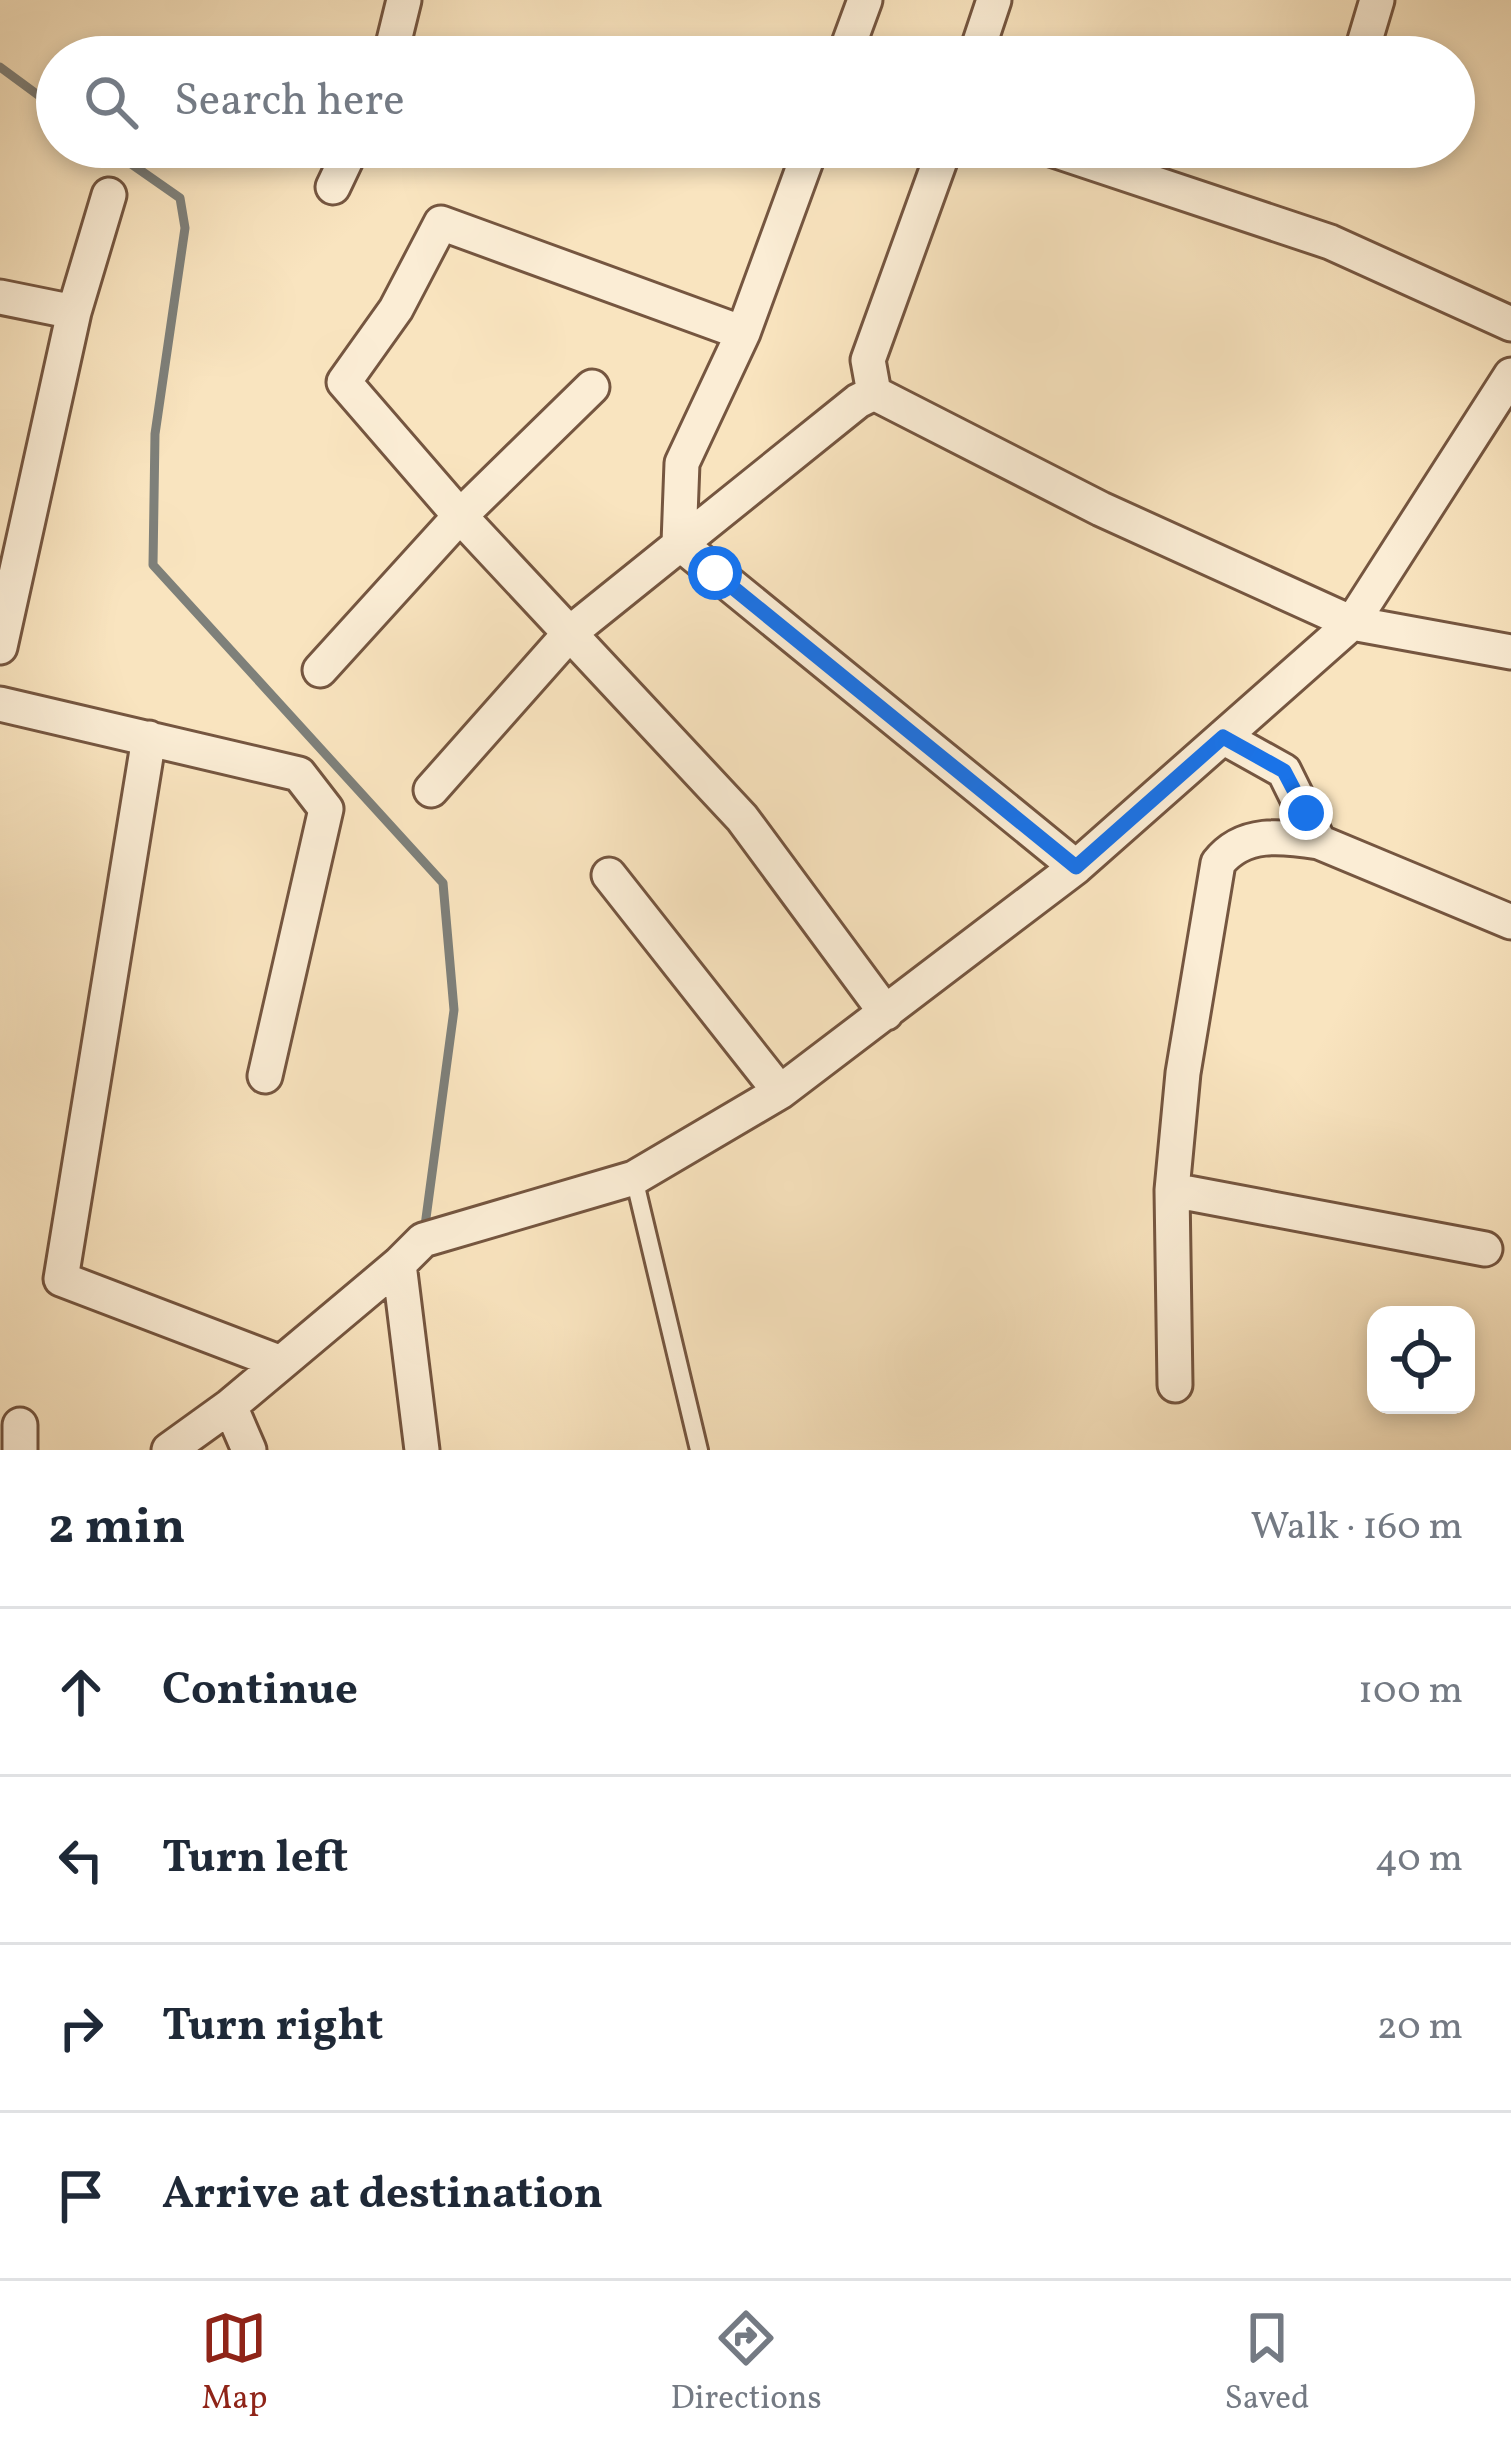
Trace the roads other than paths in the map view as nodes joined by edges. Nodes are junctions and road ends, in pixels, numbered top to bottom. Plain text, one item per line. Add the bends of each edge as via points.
1 (404, 0) edge
2 (865, 0) edge
3 (994, 0) edge
4 (1377, 0) edge
5 (395, 36) edge
6 (852, 36) edge
7 (982, 36) edge
8 (1366, 36) edge
9 (342, 168) edge
10 (803, 168) edge
11 (937, 168) edge
12 (1108, 168) edge
13 (333, 188) dead end
14 (110, 195) dead end
15 (0, 297) edge
16 (74, 312) junction
17 (1511, 324) edge
18 (742, 333) junction
19 (1511, 375) edge
20 (592, 387) dead end
21 (874, 393) junction
22 (460, 517) junction
23 (679, 543) junction
24 (1352, 623) junction
25 (571, 632) junction
26 (0, 647) edge
27 (1511, 652) edge
28 (320, 670) dead end
29 (0, 704) edge
30 (1223, 737) junction
31 (149, 738) junction
32 (430, 790) dead end
33 (1319, 842) junction
34 (1076, 867) junction
35 (609, 875) dead end
36 (1511, 922) edge
37 (886, 1013) junction
38 (265, 1076) dead end
39 (780, 1092) junction
40 (634, 1178) junction
41 (1172, 1190) junction
42 (1485, 1249) dead end
43 (399, 1264) junction
44 (281, 1363) junction
45 (1175, 1385) dead end
46 (230, 1406) junction
47 (169, 1450) edge
48 (249, 1450) edge
49 (422, 1450) edge
50 (699, 1450) edge

1 - 5 street
2 - 6 street
3 - 7 street
4 - 8 street
9 - 13 street
10 - 18 street
11 - 21 street via 868,360
12 - 17 street via 1330,242
14 - 16 street
15 - 16 street
16 - 26 street
18 - 22 street via 441,224 396,309 344,382
18 - 23 street via 682,463
19 - 24 street
20 - 22 street
21 - 23 street
21 - 24 street via 1101,509
22 - 25 street
22 - 28 street
23 - 25 street
23 - 34 street
24 - 27 street
24 - 30 street
25 - 32 street
25 - 37 street via 742,818
29 - 31 street
30 - 33 street via 1284,771
30 - 34 street
31 - 38 street via 299,774 326,809
31 - 44 street via 61,1279
33 - 36 street
33 - 41 street via 1254,839 1218,863
34 - 37 street
35 - 39 street
37 - 39 street
39 - 40 street
40 - 43 street via 423,1240
40 - 50 lane
41 - 42 street
41 - 45 street
43 - 44 street
43 - 49 street
44 - 46 street
46 - 47 street
46 - 48 street

